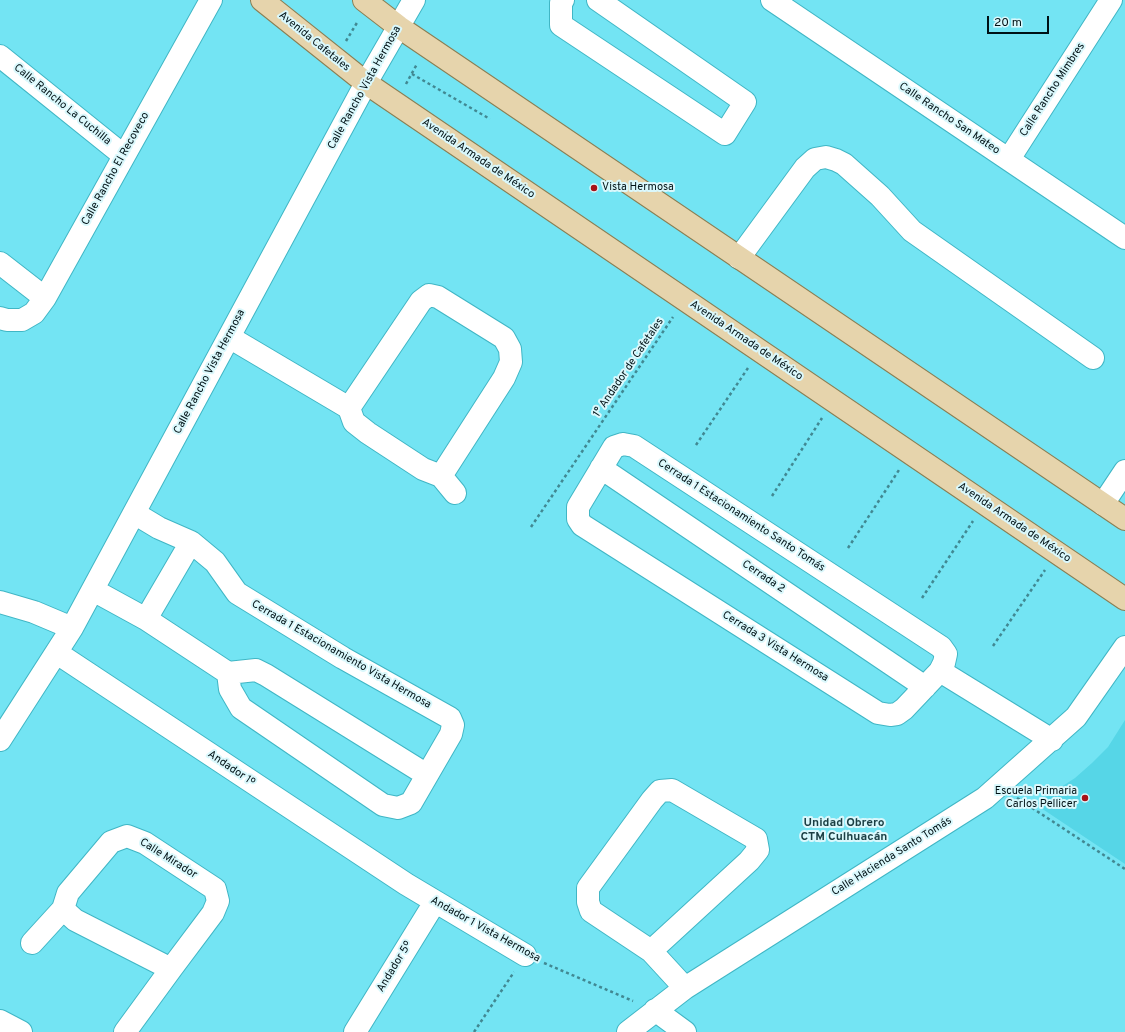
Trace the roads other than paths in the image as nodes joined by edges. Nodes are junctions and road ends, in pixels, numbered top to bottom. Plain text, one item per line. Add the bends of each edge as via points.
1 (211, 0) edge
2 (262, 0) edge
3 (414, 0) edge
4 (563, 0) edge
5 (598, 0) edge
6 (772, 0) edge
7 (1110, 0) edge
8 (366, 1) edge
9 (1125, 10) edge
10 (399, 27) junction
11 (0, 56) edge
12 (366, 83) junction
13 (123, 155) junction
14 (1009, 159) junction
15 (1125, 238) edge
16 (739, 258) junction
17 (0, 263) edge
18 (45, 298) junction
19 (4, 319) edge
20 (229, 337) junction
21 (1093, 358) dead end
22 (349, 408) junction
23 (601, 468) junction
24 (1125, 471) edge
25 (441, 476) junction
26 (454, 493) dead end
27 (1103, 504) junction
28 (134, 513) junction
29 (1125, 519) edge
30 (582, 525) joint
31 (191, 542) junction
32 (93, 590) junction
33 (1125, 599) edge
34 (0, 602) edge
35 (146, 619) junction
36 (72, 628) junction
37 (1125, 647) edge
38 (57, 653) junction
39 (940, 671) junction
40 (228, 673) junction
41 (924, 687) junction
42 (0, 740) edge
43 (1052, 740) junction
44 (427, 775) junction
45 (406, 884) joint
46 (435, 902) junction
47 (64, 909) junction
48 (32, 943) dead end
49 (651, 952) junction
50 (525, 955) road end
51 (171, 969) junction
52 (685, 988) junction
53 (655, 1010) junction
54 (0, 1021) edge
55 (21, 1032) edge
56 (125, 1032) edge
57 (355, 1032) edge
58 (628, 1032) edge
59 (685, 1032) edge

1 - 13 street, Calle Rancho El Recoveco
2 - 12 main road, Avenida Cafetales
3 - 10 street, Calle Rancho Vista Hermosa
4 - 5 street via 561,25 725,134 745,102
6 - 14 street, Calle Rancho San Mateo
7 - 9 street
7 - 14 street, Calle Rancho Mimbres
8 - 10 main road
10 - 12 street, Calle Rancho Vista Hermosa
10 - 16 main road
11 - 13 street, Calle Rancho La Cuchilla
12 - 20 street, Calle Rancho Vista Hermosa
12 - 33 main road, Avenida Armada de México
13 - 18 street, Calle Rancho El Recoveco
14 - 15 street, Calle Rancho San Mateo
16 - 21 street via 805,168 815,159 826,157 844,164 880,196 912,231
16 - 27 main road
17 - 18 street
18 - 19 street, Calle Rancho El Recoveco via 34,313 22,320
20 - 22 street
20 - 28 street, Calle Rancho Vista Hermosa
22 - 25 street via 354,422 368,433 423,469
22 - 25 street via 421,301 429,295 438,297 504,338 510,349 511,362 506,373
23 - 30 street, Cerrada 1 Estacionamiento Santo Tomás via 578,506 578,519
23 - 39 street, Cerrada 1 Estacionamiento Santo Tomás via 614,447 628,444 634,446 941,647 946,654
23 - 41 street, Cerrada 2
24 - 27 street
25 - 26 street
27 - 29 main road
28 - 31 street, Cerrada 1 Estacionamiento Vista Hermosa via 159,528
28 - 32 street, Calle Rancho Vista Hermosa
30 - 41 street, Cerrada 3 Vista Hermosa via 878,713 897,714
31 - 35 street
31 - 44 street, Cerrada 1 Estacionamiento Vista Hermosa via 215,562 237,593 342,658 450,718 453,725 451,734
32 - 35 street
32 - 36 street, Calle Rancho Vista Hermosa
34 - 36 street via 34,612
35 - 40 street
36 - 38 street, Calle Rancho Vista Hermosa
37 - 43 street, Calle Hacienda Santo Tomás via 1076,718
38 - 42 street, Calle Rancho Vista Hermosa
38 - 45 street, Andador 1º
39 - 41 street, Cerrada 3 Vista Hermosa
39 - 43 street
40 - 44 street via 256,670 266,675
40 - 44 street, Cerrada 1 Estacionamiento Vista Hermosa via 230,689 241,708 383,804 398,808 411,803
43 - 52 street, Calle Hacienda Santo Tomás via 985,798
45 - 46 street, Andador 1 Vista Hermosa
46 - 50 street, Andador 1 Vista Hermosa
46 - 57 street, Andador 5º
47 - 48 street
47 - 51 street via 75,920
47 - 51 street, Calle Mirador via 68,893 111,842 126,836 145,843 215,889 218,901 213,913
49 - 49 street via 758,850 756,839 672,790 660,791 652,800 588,888 591,911
49 - 52 street
51 - 56 street, Calle Mirador
52 - 53 street, Calle Hacienda Santo Tomás
53 - 58 street, Calle Hacienda Santo Tomás
53 - 59 street
54 - 55 street

